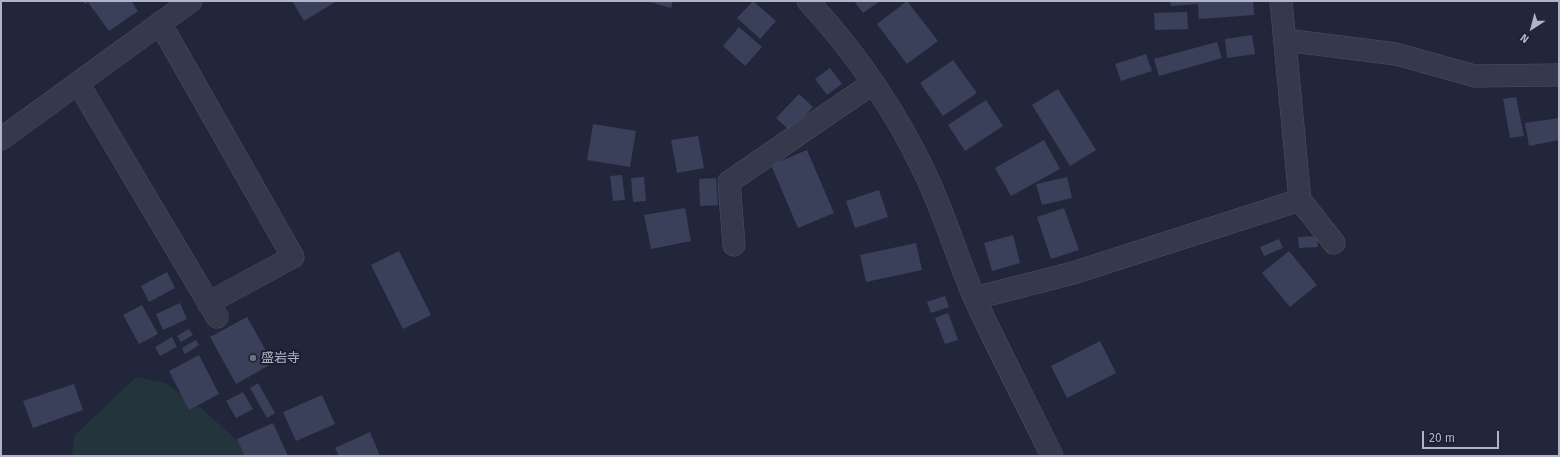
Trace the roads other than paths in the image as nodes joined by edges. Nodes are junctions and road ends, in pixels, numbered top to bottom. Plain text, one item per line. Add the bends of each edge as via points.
1 (191, 1) edge
2 (808, 1) edge
3 (1281, 1) edge
4 (160, 23) junction
5 (1285, 40) junction
6 (1559, 75) edge
7 (78, 83) junction
8 (873, 83) junction
9 (1, 139) edge
10 (1300, 200) junction
11 (1334, 243) dead end
12 (734, 245) dead end
13 (975, 298) junction
14 (1052, 456) edge

1 - 4 street
2 - 8 street via 831,26
3 - 5 street
4 - 7 street
4 - 7 street via 292,257 213,310
5 - 6 street via 1396,54 1475,76
5 - 10 street
7 - 9 street
8 - 12 street via 729,182
8 - 13 street via 898,121 925,173
10 - 11 street
10 - 13 street via 1073,273
13 - 14 street

